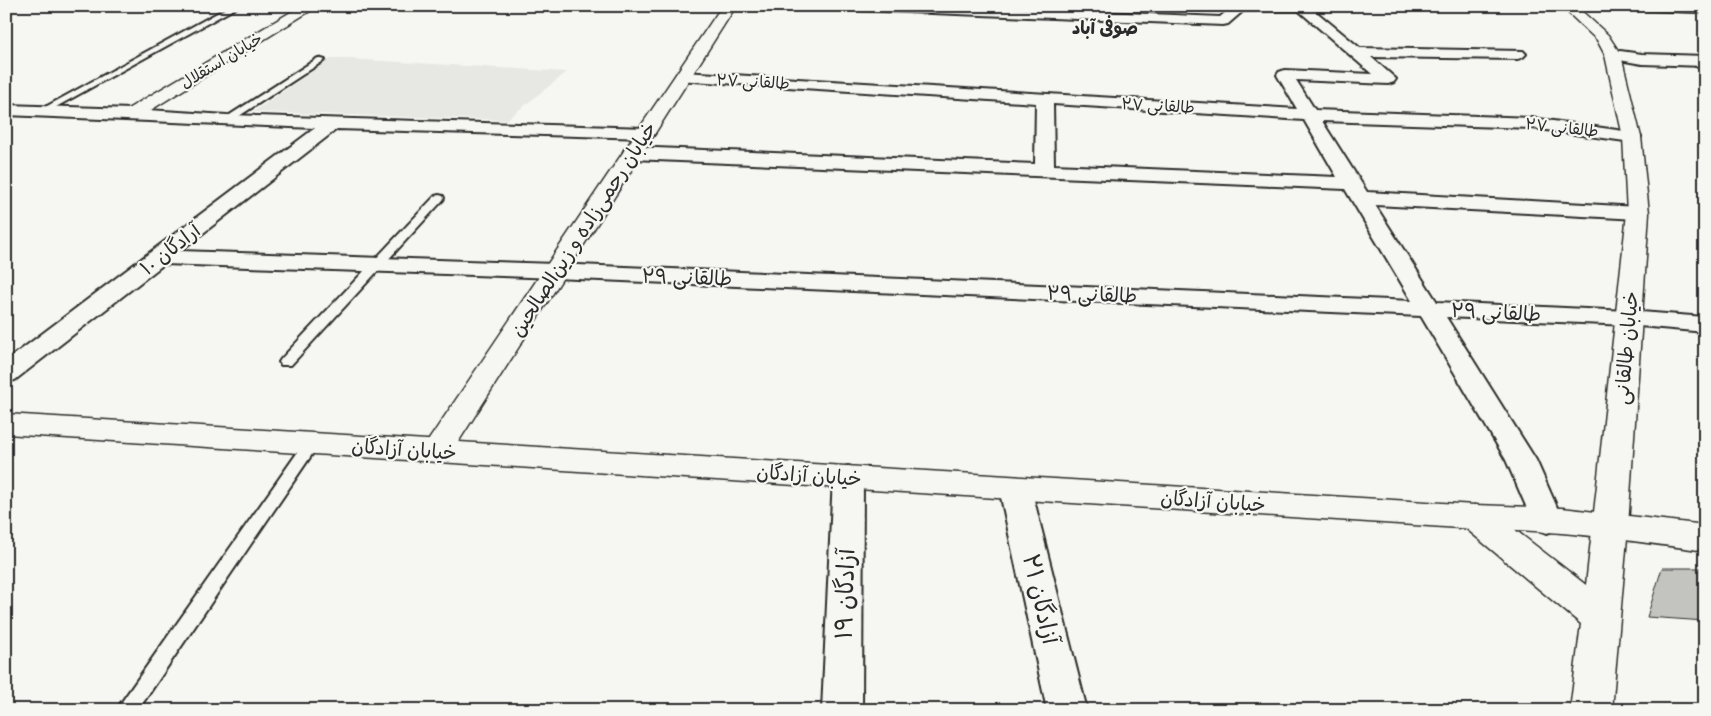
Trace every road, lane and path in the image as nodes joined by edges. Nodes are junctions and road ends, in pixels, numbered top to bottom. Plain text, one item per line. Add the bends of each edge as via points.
1 (236, 6) edge
2 (310, 6) edge
3 (729, 6) edge
4 (858, 6) edge
5 (1301, 6) edge
6 (1319, 6) edge
7 (1568, 6) edge
8 (1641, 6) edge
9 (1705, 9) edge
10 (1356, 52) junction
11 (1518, 54) dead end
12 (1613, 55) junction
13 (321, 60) dead end
14 (1705, 61) edge
15 (683, 76) junction
16 (1044, 98) junction
17 (6, 110) edge
18 (42, 111) junction
19 (132, 114) junction
20 (1309, 115) junction
21 (227, 120) junction
22 (333, 123) junction
23 (646, 132) junction
24 (1632, 137) junction
25 (632, 153) junction
26 (1045, 170) junction
27 (1356, 190) junction
28 (439, 198) dead end
29 (1638, 213) junction
30 (159, 257) junction
31 (377, 265) junction
32 (555, 271) junction
33 (1428, 309) junction
34 (1628, 318) junction
35 (1705, 325) edge
36 (286, 362) dead end
37 (6, 374) edge
38 (6, 424) edge
39 (312, 443) junction
40 (437, 452) junction
41 (848, 477) junction
42 (1015, 488) junction
43 (1483, 517) junction
44 (1547, 521) junction
45 (1606, 525) junction
46 (1705, 538) edge
47 (1601, 618) junction
48 (126, 710) edge
49 (842, 710) edge
50 (1067, 710) edge
51 (1592, 710) edge

1 - 18 lane
2 - 19 main road, خیابان استقلال
3 - 15 main road, خیابان رحمی‌زاده و زین‌الصالحین
4 - 5 street via 1223,21 1240,7
5 - 6 street
5 - 10 street
7 - 12 main road, خیابان طالقانی via 1603,38
8 - 9 main road
10 - 11 street
10 - 20 street via 1388,79 1285,75
12 - 14 street
12 - 24 main road, خیابان طالقانی
13 - 21 lane
15 - 16 street, طالقانی ۲۷
15 - 23 main road, خیابان رحمی‌زاده و زین‌الصالحین
16 - 20 street, طالقانی ۲۷
16 - 26 street
17 - 18 street
18 - 19 street
19 - 21 street
20 - 24 street, طالقانی ۲۷ via 1532,123
20 - 27 street
21 - 22 street
22 - 23 street
22 - 30 street, آرادگان ۱۰
23 - 25 main road, خیابان رحمی‌زاده و زین‌الصالحین
24 - 29 main road, خیابان طالقانی
25 - 26 street
25 - 32 main road, خیابان رحمی‌زاده و زین‌الصالحین
26 - 27 street
27 - 29 street
27 - 33 street
28 - 31 lane
29 - 34 main road, خیابان طالقانی
30 - 31 street, طالقانی ۲۹
30 - 37 street, آرادگان ۱۰
31 - 32 street, طالقانی ۲۹
31 - 36 lane
32 - 33 street, طالقانی ۲۹
32 - 40 main road, خیابان رحمی‌زاده و زین‌الصالحین
33 - 34 street, طالقانی ۲۹
33 - 44 street via 1521,460
34 - 35 street, طالقانی ۲۹
34 - 45 main road, خیابان طالقانی
38 - 39 main road, خیابان آزادگان
39 - 40 main road, خیابان آزادگان
39 - 48 lane
40 - 41 main road, خیابان آزادگان
41 - 42 main road, خیابان آزادگان
41 - 49 street, آزادگان ۱۹
42 - 43 main road, خیابان آزادگان
42 - 50 street, آزادگان ۲۱
43 - 44 main road, خیابان آزادگان
43 - 45 main road via 1596,527
43 - 47 main road
44 - 45 main road, خیابان آزادگان
45 - 46 main road
45 - 47 main road, خیابان طالقانی
47 - 51 main road, خیابان طالقانی

